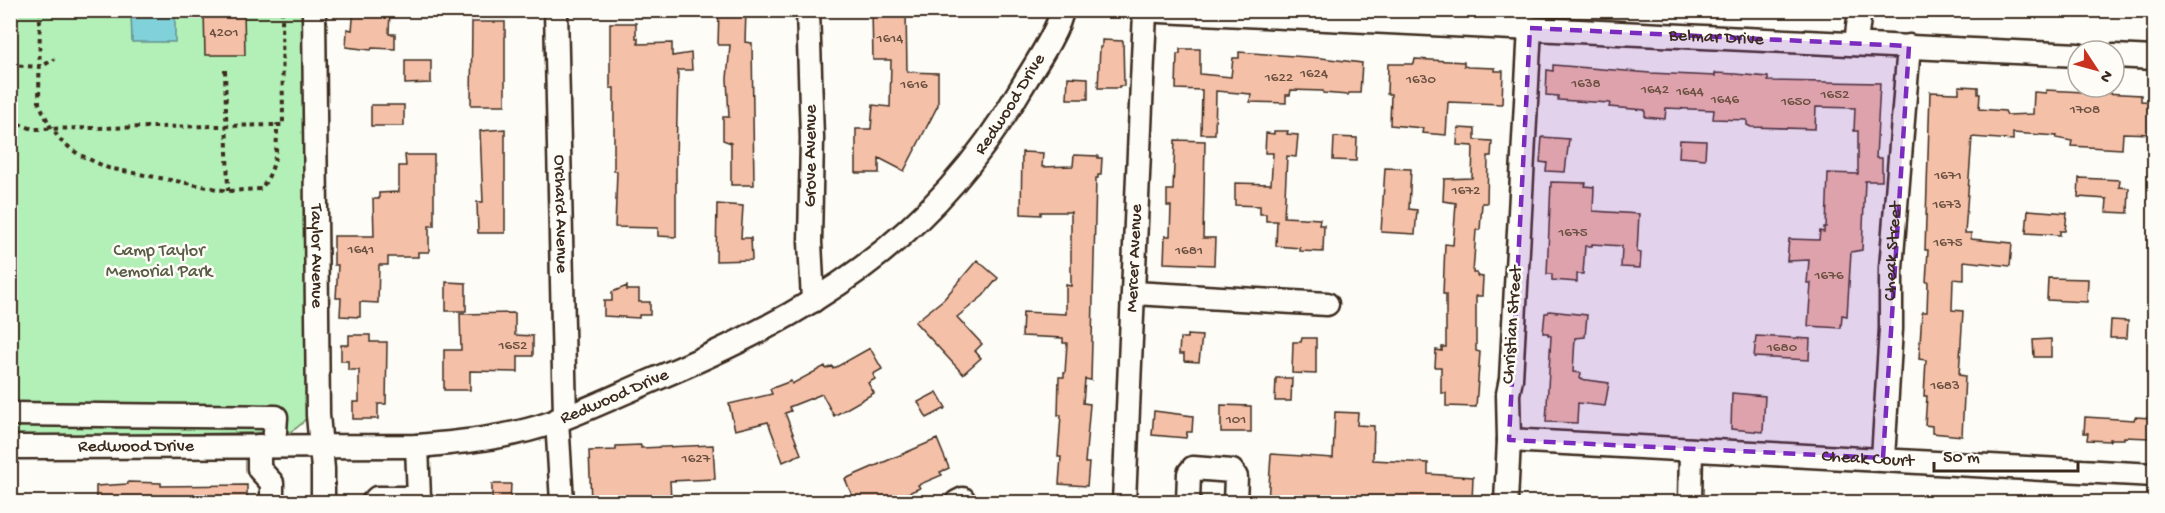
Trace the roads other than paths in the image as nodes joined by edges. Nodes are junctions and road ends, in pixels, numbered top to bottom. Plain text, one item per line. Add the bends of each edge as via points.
1 (314, 10) edge
2 (556, 10) edge
3 (808, 10) edge
4 (1062, 10) edge
5 (1860, 10) edge
6 (1142, 11) edge
7 (1530, 28) junction
8 (1856, 43) junction
9 (1909, 46) junction
10 (2066, 53) edge
11 (2126, 57) edge
12 (2154, 58) edge
13 (1134, 293) junction
14 (813, 302) junction
15 (1327, 304) dead end
16 (10, 414) edge
17 (561, 419) junction
18 (1509, 440) junction
19 (266, 446) junction
20 (321, 446) junction
21 (417, 446) junction
22 (10, 447) edge
23 (1691, 450) junction
24 (1883, 458) junction
25 (2154, 475) edge
26 (418, 500) edge
27 (272, 502) edge
28 (323, 502) edge
29 (373, 502) edge
30 (562, 502) edge
31 (1124, 502) edge
32 (1188, 502) edge
33 (1235, 502) edge
34 (1506, 502) edge
35 (1690, 502) edge

1 - 20 street, Taylor Avenue
2 - 17 street, Orchard Avenue
3 - 14 street, Grove Avenue
4 - 14 street, Redwood Drive via 1056,28 1001,123 951,188 903,236
5 - 8 street
6 - 7 street, Belmar Drive
6 - 13 street, Mercer Avenue
7 - 8 street, Belmar Drive
7 - 18 street, Christian Street via 1508,394
8 - 9 street, Belmar Drive
9 - 10 street, Belmar Drive
9 - 24 street, Cheak Street via 1891,268
11 - 12 street
13 - 15 street
13 - 31 street, Mercer Avenue
14 - 17 street, Redwood Drive via 734,344
16 - 19 street via 276,417
17 - 21 street, Redwood Drive via 470,442
17 - 30 street, Orchard Avenue
18 - 23 street
18 - 34 street, Christian Street
19 - 20 street, Redwood Drive
19 - 22 street, Redwood Drive
19 - 27 street via 259,469 272,483
20 - 21 street, Redwood Drive
20 - 28 street, Taylor Avenue
21 - 26 street
23 - 24 street, Cheak Court
23 - 35 street
24 - 25 street, Cheak Court
26 - 29 street via 377,498
32 - 33 street via 1189,474 1193,468 1232,471 1236,477

